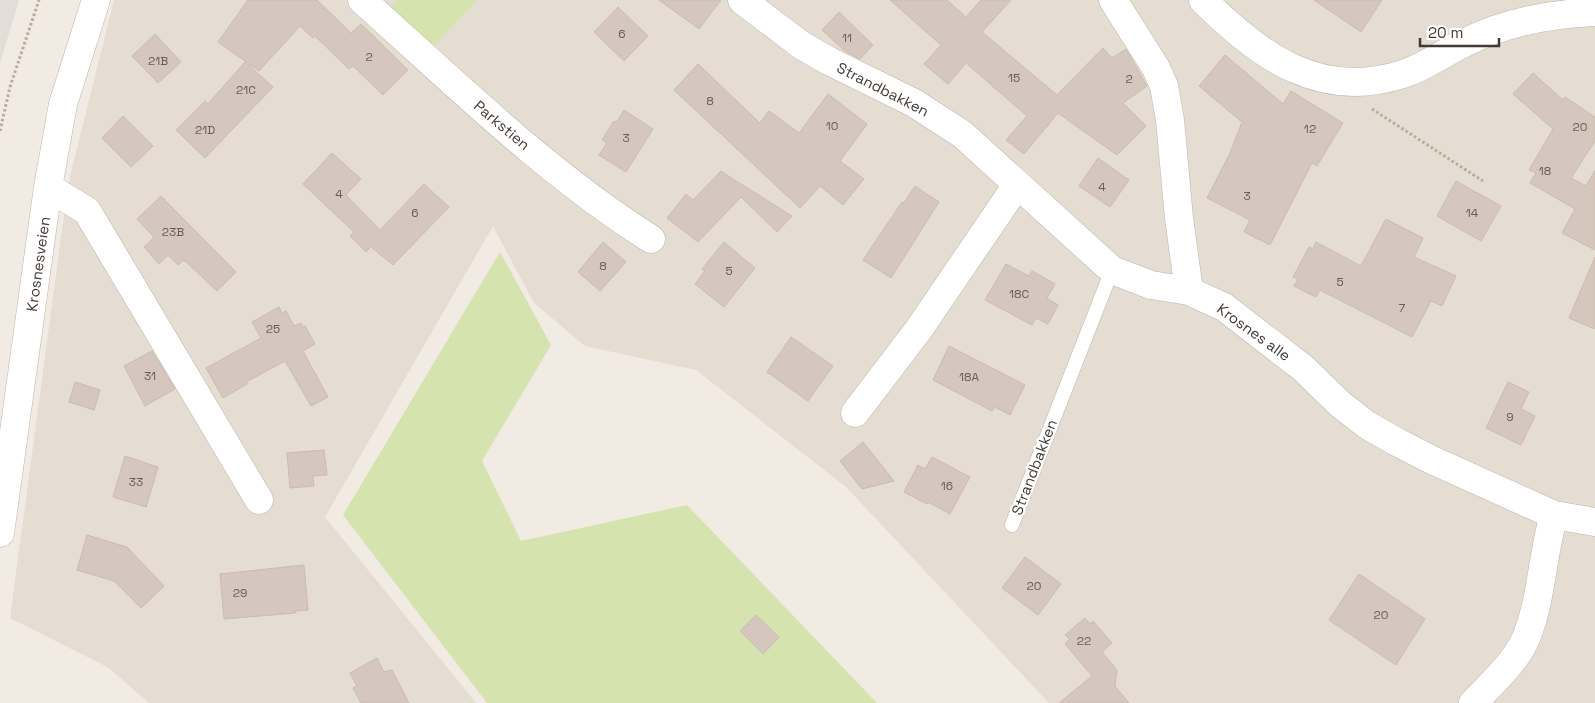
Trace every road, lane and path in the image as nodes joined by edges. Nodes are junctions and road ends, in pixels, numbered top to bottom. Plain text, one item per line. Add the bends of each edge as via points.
1 (39, 0) edge
2 (96, 0) edge
3 (362, 0) edge
4 (742, 0) edge
5 (1113, 0) edge
6 (1203, 0) edge
7 (1595, 12) edge
8 (1366, 83) junction
9 (0, 131) edge
10 (1483, 181) dead end
11 (1017, 185) junction
12 (48, 187) junction
13 (651, 239) dead end
14 (1112, 270) junction
15 (1189, 291) junction
16 (855, 413) dead end
17 (4, 472) edge
18 (259, 500) dead end
19 (1554, 515) junction
20 (1595, 522) edge
21 (1012, 526) dead end
22 (0, 533) edge
23 (1473, 703) edge

1 - 9 path via 10,87
2 - 12 street, Krosnesveien via 63,104
3 - 13 street, Parkstien via 516,136 615,216
4 - 11 street, Strandbakken via 815,53 936,116 987,155
5 - 15 street via 1164,86
6 - 8 street via 1239,35 1290,67 1324,80
7 - 8 street via 1526,19 1484,34 1404,74
8 - 10 path via 1361,100 1365,104
11 - 14 street, Strandbakken
11 - 16 street via 919,328
12 - 17 street, Krosnesveien
12 - 18 street via 87,211
14 - 15 street, Strandbakken via 1151,285
14 - 21 lane, Strandbakken
15 - 19 street, Krosnes alle via 1224,307 1251,327 1367,425 1432,460
17 - 22 street, Krosnesveien
19 - 20 street, Krosnes alle
19 - 23 street via 1534,615 1526,639

